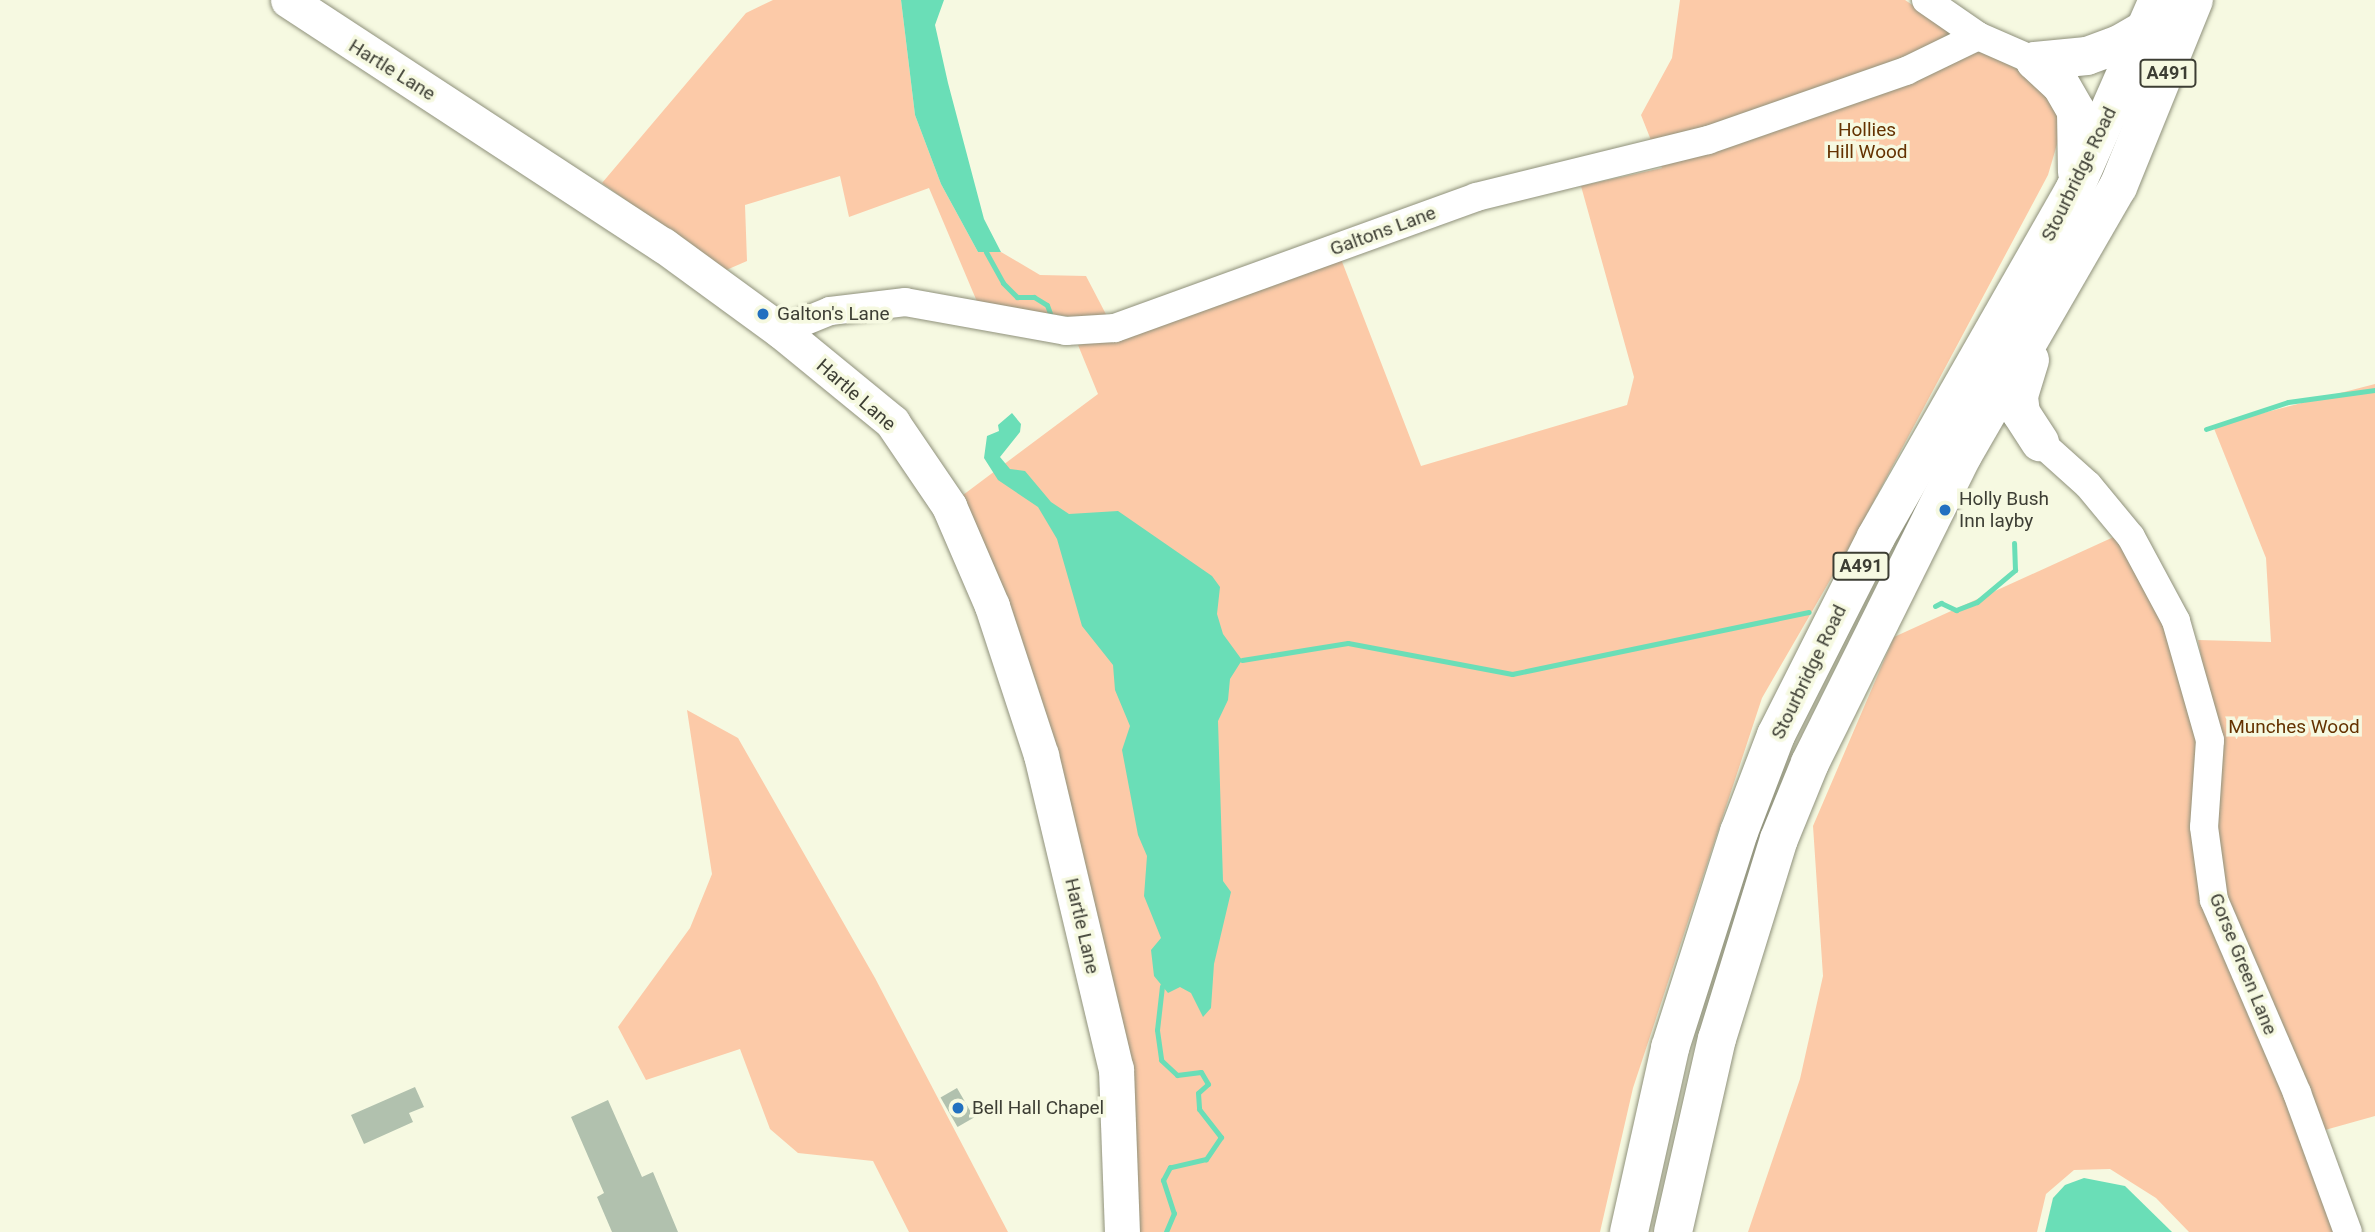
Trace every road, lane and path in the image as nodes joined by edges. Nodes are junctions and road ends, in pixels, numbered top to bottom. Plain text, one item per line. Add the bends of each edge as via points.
1 (288, 0) edge
2 (1926, 0) edge
3 (2194, 0) edge
4 (2153, 14) edge
5 (1978, 36) junction
6 (2035, 61) junction
7 (2075, 188) junction
8 (780, 331) junction
9 (2035, 334) junction
10 (2040, 442) junction
11 (1963, 455) junction
12 (1122, 1232) edge
13 (1629, 1232) edge
14 (1673, 1232) edge
15 (2348, 1232) edge

1 - 8 main road, Hartle Lane via 663,245
2 - 5 street
3 - 9 highway, Stourbridge Road / A491 via 2123,176
4 - 6 highway via 2087,56
4 - 7 highway, Stourbridge Road / A491
5 - 6 street
5 - 8 street, Galtons Lane via 1906,71 1708,140 1476,197 1115,328 1066,331 905,302 830,312
6 - 7 highway via 2061,85 2076,111 2080,148
7 - 13 highway, Stourbridge Road / A491 via 1875,537 1776,735 1738,832 1670,1048
8 - 12 main road, Hartle Lane via 891,422 949,506 992,606 1041,755 1116,1069
9 - 10 highway via 2019,397 2021,413
9 - 11 highway, Stourbridge Road / A491
10 - 11 highway via 1987,446
10 - 15 street, Gorse Green Lane via 2088,485 2131,537 2175,621 2210,740 2204,827 2214,900 2297,1093
11 - 14 highway, Stourbridge Road / A491 via 1864,647 1779,839 1717,1040

